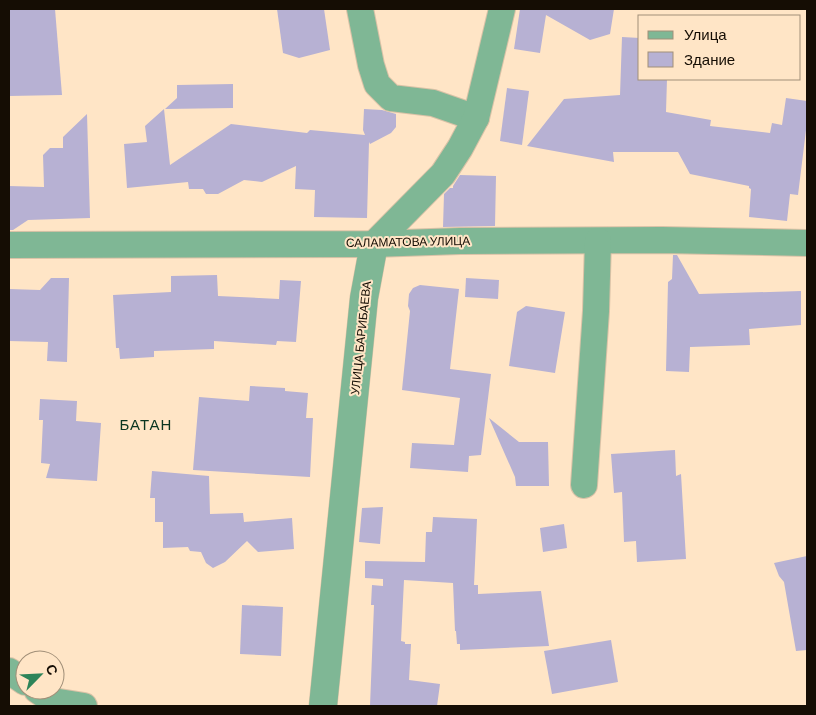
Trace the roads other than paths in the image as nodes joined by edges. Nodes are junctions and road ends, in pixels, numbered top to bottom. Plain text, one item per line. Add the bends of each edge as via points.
1 (360, 9) edge
2 (502, 9) edge
3 (476, 118) junction
4 (598, 241) junction
5 (807, 243) edge
6 (374, 244) junction
7 (9, 245) edge
8 (584, 485) dead end
9 (52, 700) edge
10 (84, 706) edge
11 (323, 706) edge

1 - 3 street via 370,65 377,84 391,98 433,102
2 - 3 street
3 - 6 street via 443,174
4 - 5 street, САЛАМАТОВА УЛИЦА
4 - 6 street, САЛАМАТОВА УЛИЦА
4 - 8 street
6 - 7 street, САЛАМАТОВА УЛИЦА
6 - 11 street, УЛИЦА БАРИБАЕВА via 364,298
9 - 10 street

